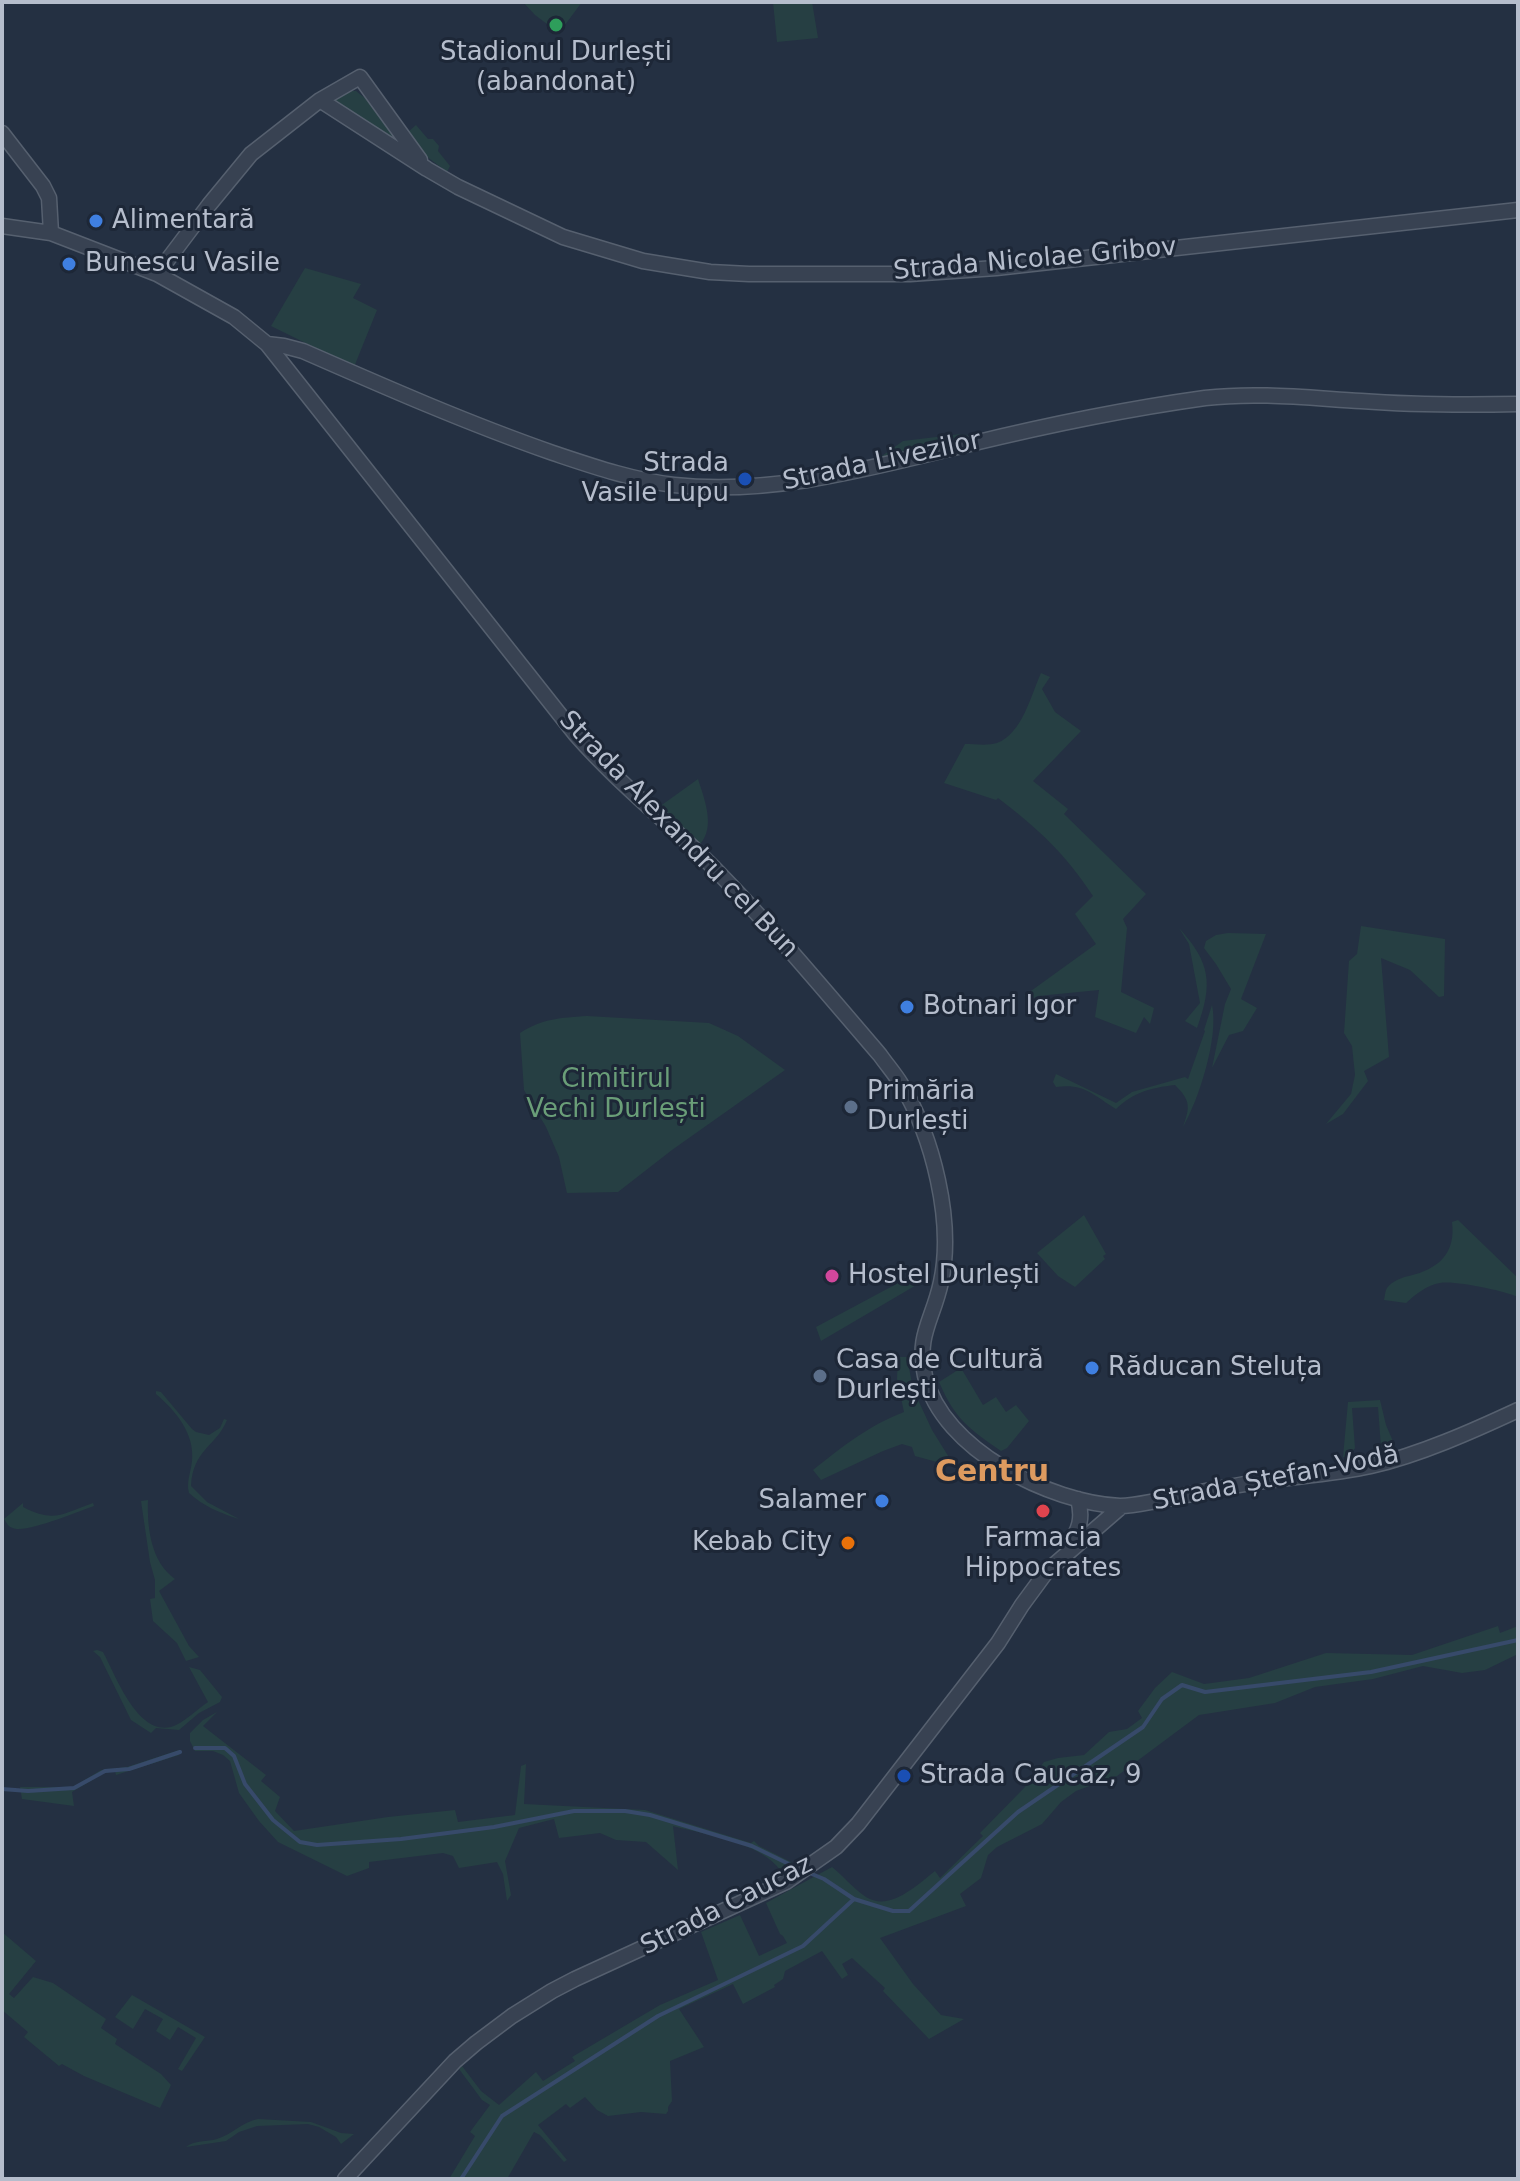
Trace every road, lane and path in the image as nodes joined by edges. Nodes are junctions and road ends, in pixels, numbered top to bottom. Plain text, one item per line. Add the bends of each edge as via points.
1 (320, 100) junction
2 (2, 133) edge
3 (427, 169) junction
4 (1518, 210) edge
5 (2, 226) edge
6 (51, 233) junction
7 (157, 274) junction
8 (267, 344) junction
9 (1518, 404) edge
10 (1518, 1410) edge
11 (1078, 1499) junction
12 (1122, 1506) junction
13 (1059, 1559) junction
14 (345, 2179) edge

1 - 3 street, Strada Nicolae Gribov
1 - 3 street, Strada Nicolae Gribov via 360,77
1 - 7 street via 251,154
2 - 6 street via 49,198
3 - 4 street, Strada Nicolae Gribov via 563,237 643,261 710,272 910,274 996,268
5 - 6 street, Strada Alexandru cel Bun
6 - 7 street, Strada Alexandru cel Bun
7 - 8 street, Strada Alexandru cel Bun via 234,317
8 - 9 street, Strada Livezilor via 303,351 485,429 590,466 708,488 859,471 1046,427 1207,398 1281,395
8 - 11 street, Strada Alexandru cel Bun via 576,735 746,901 900,1082 931,1156 943,1222 942,1280 922,1343 930,1389 949,1423 975,1448 1031,1482
10 - 12 street, Strada Ștefan-Vodă via 1368,1467
11 - 12 street, Strada Alexandru cel Bun
11 - 13 street via 1078,1531
12 - 13 street, Strada Caucaz
13 - 14 street, Strada Caucaz via 836,1847 786,1882 575,1979 512,2016 455,2061

